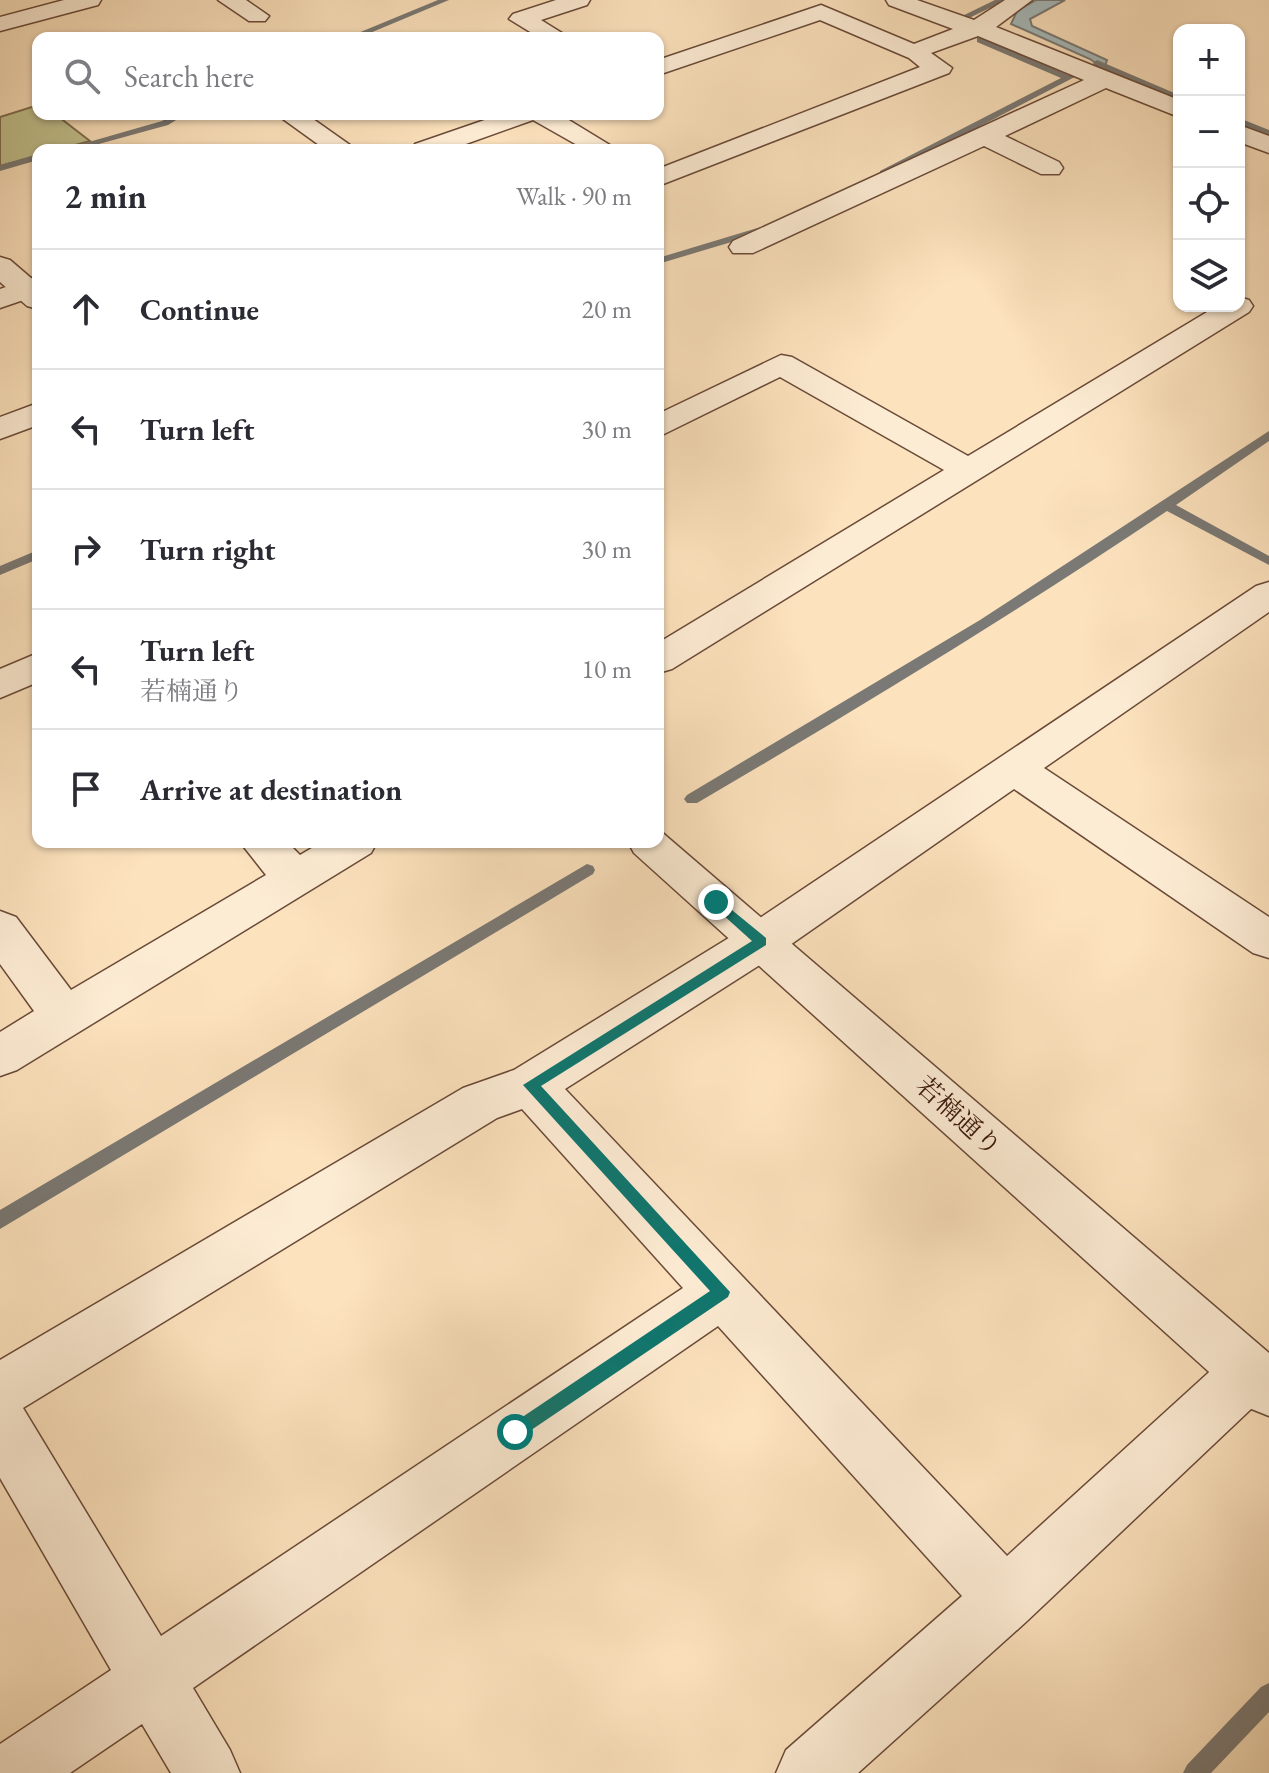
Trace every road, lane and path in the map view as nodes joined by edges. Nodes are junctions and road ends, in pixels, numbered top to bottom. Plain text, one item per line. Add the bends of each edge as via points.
1 (16, 0) edge
2 (90, 0) edge
3 (229, 0) edge
4 (579, 0) edge
5 (897, 0) edge
6 (1021, 0) edge
7 (38, 14) junction
8 (257, 16) dead end
9 (0, 24) edge
10 (978, 28) junction
11 (62, 30) dead end
12 (546, 32) edge
13 (913, 52) junction
14 (664, 66) edge
15 (1092, 74) junction
16 (1173, 107) edge
17 (298, 120) edge
18 (500, 120) edge
19 (551, 120) edge
20 (981, 134) junction
21 (1245, 135) edge
22 (335, 144) edge
23 (439, 144) edge
24 (594, 144) edge
25 (1269, 145) edge
26 (1050, 168) dead end
27 (664, 176) edge
28 (743, 247) dead end
29 (0, 266) edge
30 (25, 293) edge
31 (1229, 312) edge
32 (32, 416) edge
33 (664, 424) edge
34 (0, 429) edge
35 (969, 470) junction
36 (1269, 594) edge
37 (664, 656) edge
38 (32, 669) edge
39 (0, 685) edge
40 (1013, 768) junction
41 (267, 848) edge
42 (346, 848) edge
43 (656, 848) edge
44 (296, 878) junction
45 (0, 929) edge
46 (1269, 940) edge
47 (761, 941) junction
48 (65, 1017) junction
49 (0, 1056) edge
50 (531, 1085) junction
51 (722, 1292) junction
52 (1259, 1381) edge
53 (0, 1391) edge
54 (0, 1423) edge
55 (1005, 1599) junction
56 (153, 1678) junction
57 (14, 1773) edge
58 (207, 1773) edge
59 (809, 1773) edge

1 - 7 street
2 - 7 street
3 - 8 street
4 - 12 street via 521,19
5 - 10 street
6 - 10 street
7 - 9 street
7 - 11 street
10 - 13 street
10 - 15 street
13 - 14 street via 821,12
13 - 27 street via 940,68
15 - 16 street
15 - 20 street
17 - 22 street
18 - 23 street
19 - 24 street
20 - 26 street
20 - 28 street via 839,207
21 - 25 street
29 - 30 street
31 - 35 street
32 - 34 street
33 - 35 street via 781,364
35 - 37 street
36 - 40 street
38 - 39 street
40 - 46 street
40 - 47 street
41 - 44 street
42 - 44 street
43 - 47 street, 若楠通り
44 - 48 street
45 - 48 street
47 - 50 street
47 - 52 street, 若楠通り
48 - 49 street
50 - 51 street
50 - 53 street via 480,1103
51 - 55 street
51 - 56 street
52 - 55 street
54 - 56 street
55 - 59 street
56 - 57 street
56 - 58 street

